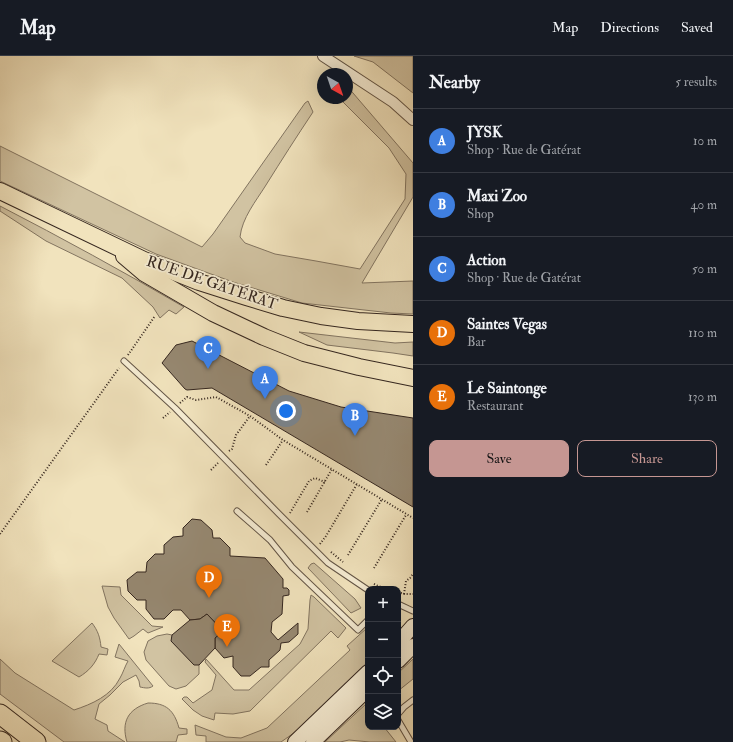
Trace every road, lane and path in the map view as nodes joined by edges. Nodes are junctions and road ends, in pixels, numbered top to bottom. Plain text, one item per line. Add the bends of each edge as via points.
1 (326, 57) edge
2 (413, 120) edge
3 (0, 191) edge
4 (104, 240) junction
5 (155, 316) dead end
6 (413, 324) edge
7 (124, 361) junction
8 (413, 378) edge
9 (174, 408) junction
10 (250, 416) junction
11 (163, 418) dead end
12 (282, 440) junction
13 (224, 457) junction
14 (266, 465) dead end
15 (332, 469) junction
16 (211, 470) dead end
17 (325, 482) junction
18 (357, 484) junction
19 (382, 499) junction
20 (237, 511) dead end
21 (307, 512) dead end
22 (406, 514) junction
23 (413, 518) edge
24 (289, 525) junction
25 (0, 534) edge
26 (320, 544) dead end
27 (348, 555) dead end
28 (374, 568) dead end
29 (413, 574) edge
30 (365, 588) edge
31 (401, 593) edge
32 (404, 594) junction
33 (413, 594) edge
34 (401, 605) edge
35 (413, 610) edge
36 (366, 622) edge
37 (413, 626) edge
38 (413, 636) edge
39 (401, 640) edge
40 (413, 646) edge
41 (401, 648) edge
42 (400, 658) edge
43 (365, 675) edge
44 (365, 690) edge
45 (413, 700) edge
46 (401, 710) edge
47 (0, 714) edge
48 (401, 725) edge
49 (36, 742) edge
50 (295, 742) edge
51 (313, 742) edge
52 (411, 742) edge

1 - 2 street via 393,102
3 - 4 main road, RUE DE GATÉRAT
4 - 6 main road, RUE DE GATÉRAT via 144,260 200,282 283,308 358,321
4 - 8 main road via 144,273 213,313 264,337 304,353
5 - 7 path
7 - 9 lane
7 - 25 path
9 - 10 path via 187,397 196,400 216,397
9 - 11 path
9 - 13 lane
10 - 12 path
10 - 13 path via 236,435 232,449
12 - 14 path
12 - 15 path
13 - 16 path
13 - 24 lane
15 - 17 path
15 - 18 path
17 - 21 path
17 - 24 path via 315,478 309,481 289,515 294,520
18 - 19 path
18 - 26 path
19 - 22 path
19 - 27 path
20 - 36 lane via 270,540 292,567 358,630
22 - 23 path
22 - 28 path
24 - 30 lane via 328,562
29 - 32 path via 406,581
31 - 32 path
32 - 33 path
34 - 35 lane
37 - 39 main road
38 - 41 main road
40 - 42 main road
43 - 50 main road
44 - 51 main road
45 - 46 lane
47 - 49 highway
48 - 52 lane

